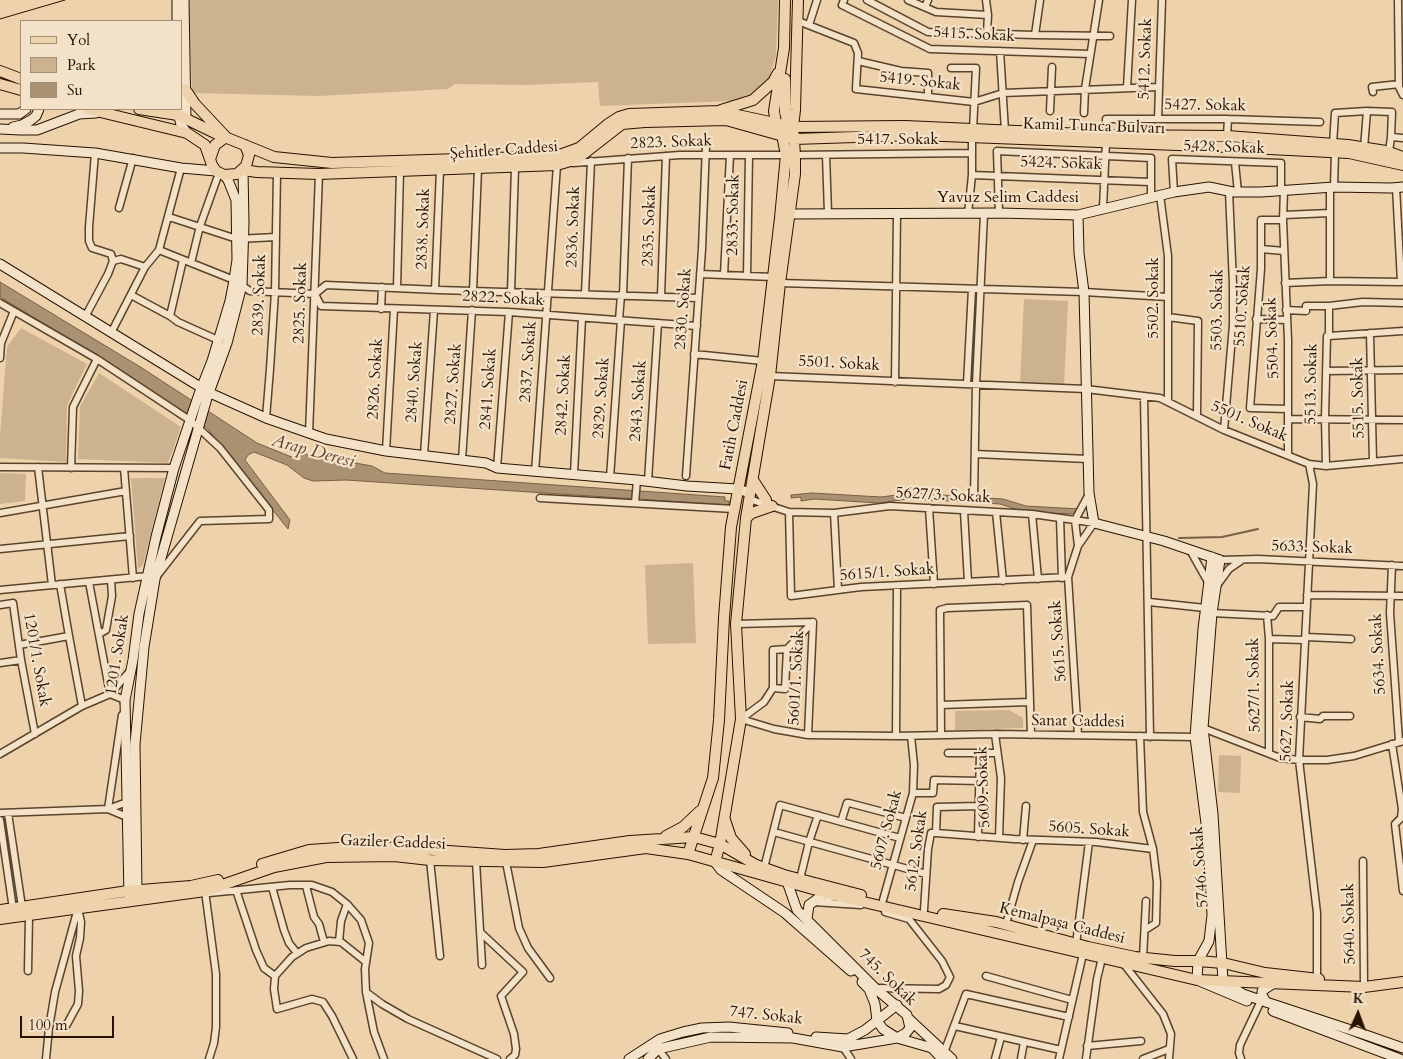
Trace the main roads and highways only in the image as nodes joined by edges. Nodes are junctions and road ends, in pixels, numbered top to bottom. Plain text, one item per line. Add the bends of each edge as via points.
1 (177, 0) edge
2 (184, 0) edge
3 (785, 0) edge
4 (798, 0) edge
5 (177, 20) edge
6 (784, 48) junction
7 (0, 71) edge
8 (20, 79) edge
9 (0, 84) edge
10 (185, 89) junction
11 (20, 90) edge
12 (182, 104) edge
13 (25, 110) edge
14 (39, 110) edge
15 (92, 110) edge
16 (154, 110) edge
17 (719, 111) junction
18 (0, 114) edge
19 (106, 114) junction
20 (180, 114) edge
21 (776, 123) junction
22 (0, 128) edge
23 (789, 131) junction
24 (187, 133) junction
25 (973, 133) junction
26 (226, 137) junction
27 (1106, 138) junction
28 (245, 145) junction
29 (0, 148) edge
30 (1334, 148) junction
31 (791, 155) junction
32 (1403, 157) edge
33 (210, 158) junction
34 (1403, 165) edge
35 (243, 170) junction
36 (220, 173) junction
37 (1400, 187) edge
38 (789, 214) junction
39 (1078, 215) junction
40 (240, 238) junction
41 (0, 264) edge
42 (776, 280) junction
43 (238, 282) junction
44 (204, 393) junction
45 (752, 480) junction
46 (737, 492) junction
47 (749, 496) junction
48 (746, 518) junction
49 (151, 578) junction
50 (1209, 610) junction
51 (125, 700) junction
52 (136, 744) junction
53 (131, 801) junction
54 (705, 803) junction
55 (724, 816) junction
56 (694, 837) junction
57 (658, 839) junction
58 (720, 844) junction
59 (688, 854) junction
60 (715, 862) junction
61 (760, 866) junction
62 (786, 879) junction
63 (133, 895) junction
64 (838, 896) junction
65 (0, 910) edge
66 (21, 910) junction
67 (0, 919) edge
68 (807, 919) junction
69 (1198, 960) junction
70 (1223, 963) junction
71 (1197, 980) junction
72 (1223, 981) junction
73 (1403, 982) edge
74 (1274, 983) junction
75 (1364, 987) junction
76 (1262, 1004) junction
77 (897, 1005) junction
78 (908, 1018) junction
79 (876, 1021) junction
80 (897, 1038) junction
81 (1403, 1048) edge
82 (943, 1055) edge
83 (629, 1059) edge
84 (648, 1059) edge
85 (952, 1059) edge
86 (1400, 1059) edge

1 - 5 main road
2 - 10 main road
3 - 6 main road
4 - 23 main road via 795,110
6 - 17 main road via 779,71 760,96
6 - 21 main road via 774,111
6 - 23 main road via 784,112
7 - 8 main road
9 - 11 main road
10 - 12 main road
10 - 26 main road
13 - 18 main road via 19,114
14 - 22 main road via 26,123
15 - 19 main road
16 - 20 main road, Şehitler Caddesi
17 - 21 main road, Şehitler Caddesi
17 - 28 main road, Şehitler Caddesi via 629,114 608,124 579,148 557,156 332,163 274,157
19 - 22 main road via 87,112 37,130
19 - 24 main road
20 - 24 main road via 181,126
20 - 26 main road, Şehitler Caddesi
21 - 23 main road, Şehitler Caddesi
23 - 25 main road, Kamil Tunca Bulvarı via 917,135
23 - 31 main road
23 - 35 main road, Şehitler Caddesi via 726,120 645,122 622,124 577,159 557,165 319,174
24 - 33 main road via 205,145
25 - 27 main road, Kamil Tunca Bulvarı
25 - 27 main road, Kamil Tunca Bulvarı via 1005,131
26 - 28 main road, Şehitler Caddesi
26 - 33 main road via 215,145
27 - 30 main road, Kamil Tunca Bulvarı via 1230,147
27 - 30 main road, Kamil Tunca Bulvarı via 1227,136
28 - 35 main road via 249,155
29 - 36 main road via 95,153
30 - 32 main road, Kamil Tunca Bulvarı via 1364,148
30 - 34 main road, Kamil Tunca Bulvarı
31 - 38 main road
31 - 42 main road, Fatih Caddesi
33 - 36 main road
35 - 36 main road, Şehitler Caddesi via 237,174
35 - 40 main road
36 - 40 main road via 228,180 236,200
37 - 39 main road, Yavuz Selim Caddesi via 1234,191 1209,187
38 - 39 main road, Yavuz Selim Caddesi
38 - 42 main road
39 - 50 main road, 5746. Sokak via 1084,292 1089,492 1094,523 1216,559
40 - 43 main road
41 - 44 main road
42 - 45 main road via 770,376
42 - 46 main road, Fatih Caddesi
43 - 44 main road
43 - 44 main road via 227,343
44 - 46 main road via 309,434 386,451 486,463 497,468
44 - 49 main road, 1201. Sokak via 200,424
44 - 49 main road, 1201. Sokak via 174,468 156,537
45 - 47 main road
45 - 48 main road via 769,503
46 - 47 main road
46 - 54 main road, Fatih Caddesi via 724,618 719,720 712,778
47 - 48 main road
48 - 55 main road via 736,624 741,719
49 - 51 main road, 1201. Sokak via 140,614
49 - 52 main road, 1201. Sokak
50 - 69 main road via 1195,737 1208,839 1212,915 1209,941
50 - 70 main road, 5746. Sokak via 1203,728 1213,814
51 - 52 main road via 131,742
51 - 53 main road, 1201. Sokak
52 - 53 main road, 1201. Sokak
53 - 63 main road, 1201. Sokak
53 - 63 main road, 1201. Sokak via 127,817
54 - 56 main road, Fatih Caddesi
54 - 57 main road via 683,827
55 - 58 main road
55 - 61 main road via 731,838
56 - 57 main road, Gaziler Caddesi
56 - 58 main road, Gaziler Caddesi
56 - 59 main road, Fatih Caddesi
57 - 63 main road, Gaziler Caddesi via 539,854 353,847 309,850 216,881
58 - 60 main road
58 - 61 main road, Gaziler Caddesi
59 - 60 main road, Gaziler Caddesi
59 - 63 main road, Gaziler Caddesi via 646,848 543,862 430,860 394,856 326,857 274,866 205,892
60 - 62 main road, Gaziler Caddesi
60 - 79 main road, 745. Sokak via 721,870 785,912 869,989 875,1004
61 - 62 main road, Kemalpaşa Caddesi
62 - 64 main road, Kemalpaşa Caddesi
62 - 68 main road, 745. Sokak via 797,910
62 - 69 main road, Kemalpaşa Caddesi via 800,879 924,910 1006,924 1076,944 1143,958
63 - 66 main road, Gaziler Caddesi
63 - 66 main road, Gaziler Caddesi via 78,908
64 - 68 main road via 823,895 813,902 809,905
64 - 71 main road, Kemalpaşa Caddesi
65 - 66 main road, Gaziler Caddesi
66 - 67 main road, Gaziler Caddesi
68 - 77 main road, 745. Sokak via 875,988
69 - 70 main road, Kemalpaşa Caddesi
69 - 71 main road
70 - 72 main road, 5746. Sokak
70 - 75 main road, Kemalpaşa Caddesi via 1265,973
71 - 72 main road, Kemalpaşa Caddesi
71 - 76 main road
72 - 74 main road, Kemalpaşa Caddesi
72 - 76 main road
73 - 75 main road, Kemalpaşa Caddesi
74 - 75 main road, Kemalpaşa Caddesi
74 - 76 main road via 1262,991
76 - 81 main road
76 - 86 main road
77 - 78 main road, 745. Sokak
77 - 79 main road, 747. Sokak
78 - 80 main road, 745. Sokak via 910,1028
78 - 82 main road
79 - 80 main road
79 - 83 main road, 747. Sokak via 848,1039 729,1027 702,1028 660,1039
80 - 82 main road via 932,1048
80 - 84 main road, 747. Sokak via 844,1047 793,1038 711,1037 658,1049
82 - 85 main road

